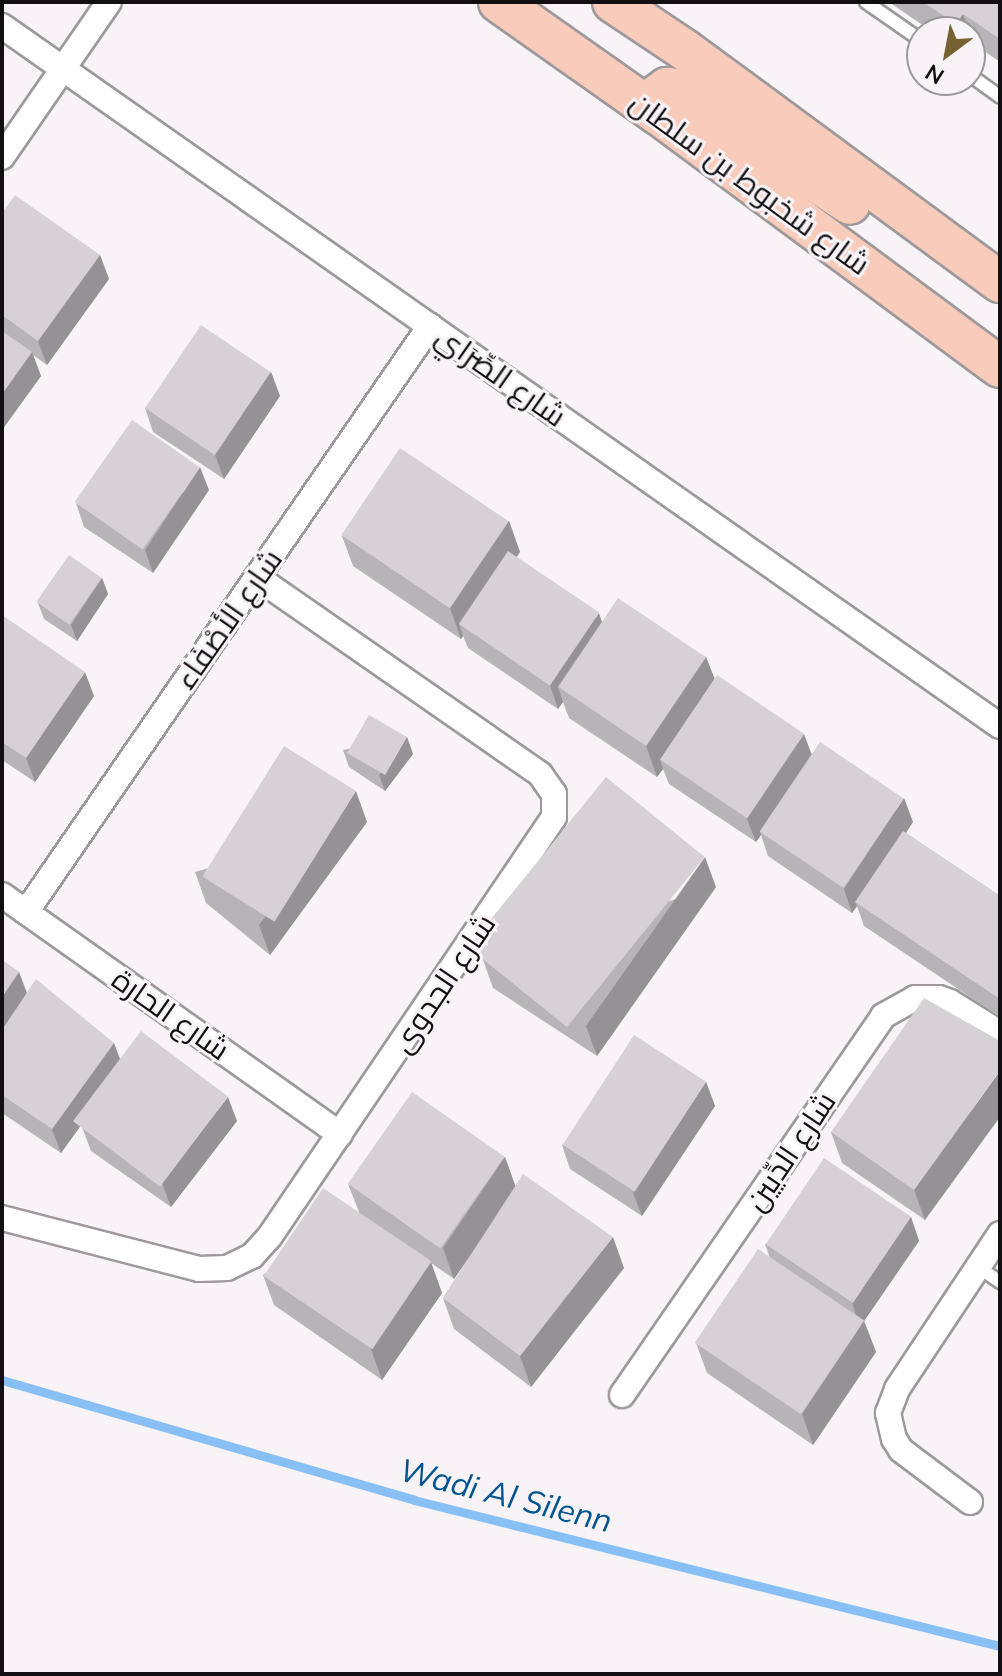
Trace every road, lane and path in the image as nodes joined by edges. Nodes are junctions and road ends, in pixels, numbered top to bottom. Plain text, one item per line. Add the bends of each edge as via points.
1 (109, 2) edge
2 (499, 2) edge
3 (613, 2) edge
4 (866, 2) edge
5 (2, 26) edge
6 (906, 30) edge
7 (64, 69) junction
8 (658, 114) junction
9 (2, 157) edge
10 (993, 277) edge
11 (430, 326) junction
12 (1000, 367) edge
13 (257, 577) junction
14 (1000, 726) edge
15 (2, 895) edge
16 (26, 912) junction
17 (1000, 1033) edge
18 (340, 1134) junction
19 (2, 1218) edge
20 (1000, 1234) edge
21 (978, 1267) junction
22 (1000, 1282) edge
23 (622, 1395) dead end
24 (970, 1502) dead end

1 - 7 street
2 - 8 main road, شارع شخبوط بن سلطان
3 - 10 main road
4 - 6 lane
5 - 7 street, شارع الصِّرَاي
7 - 9 street
7 - 11 street, شارع الصِّرَاي
8 - 10 main road via 656,96 675,89 899,236
8 - 12 main road, شارع شخبوط بن سلطان
11 - 13 street, شارع الأَصْفَاء
11 - 14 street, شارع الصِّرَاي
13 - 16 street, شارع الأَصْفَاء
13 - 18 street, شارع الجدوى via 540,774 556,805 549,828
15 - 16 street, شارع الحارة
16 - 18 street, شارع الحارة
17 - 23 street, شارع الدِّيين via 939,998 915,998 883,1016
18 - 19 street, شارع الجدوى via 262,1247 227,1268 186,1267
20 - 21 street
21 - 22 lane
21 - 24 street via 897,1389 888,1413 901,1450

